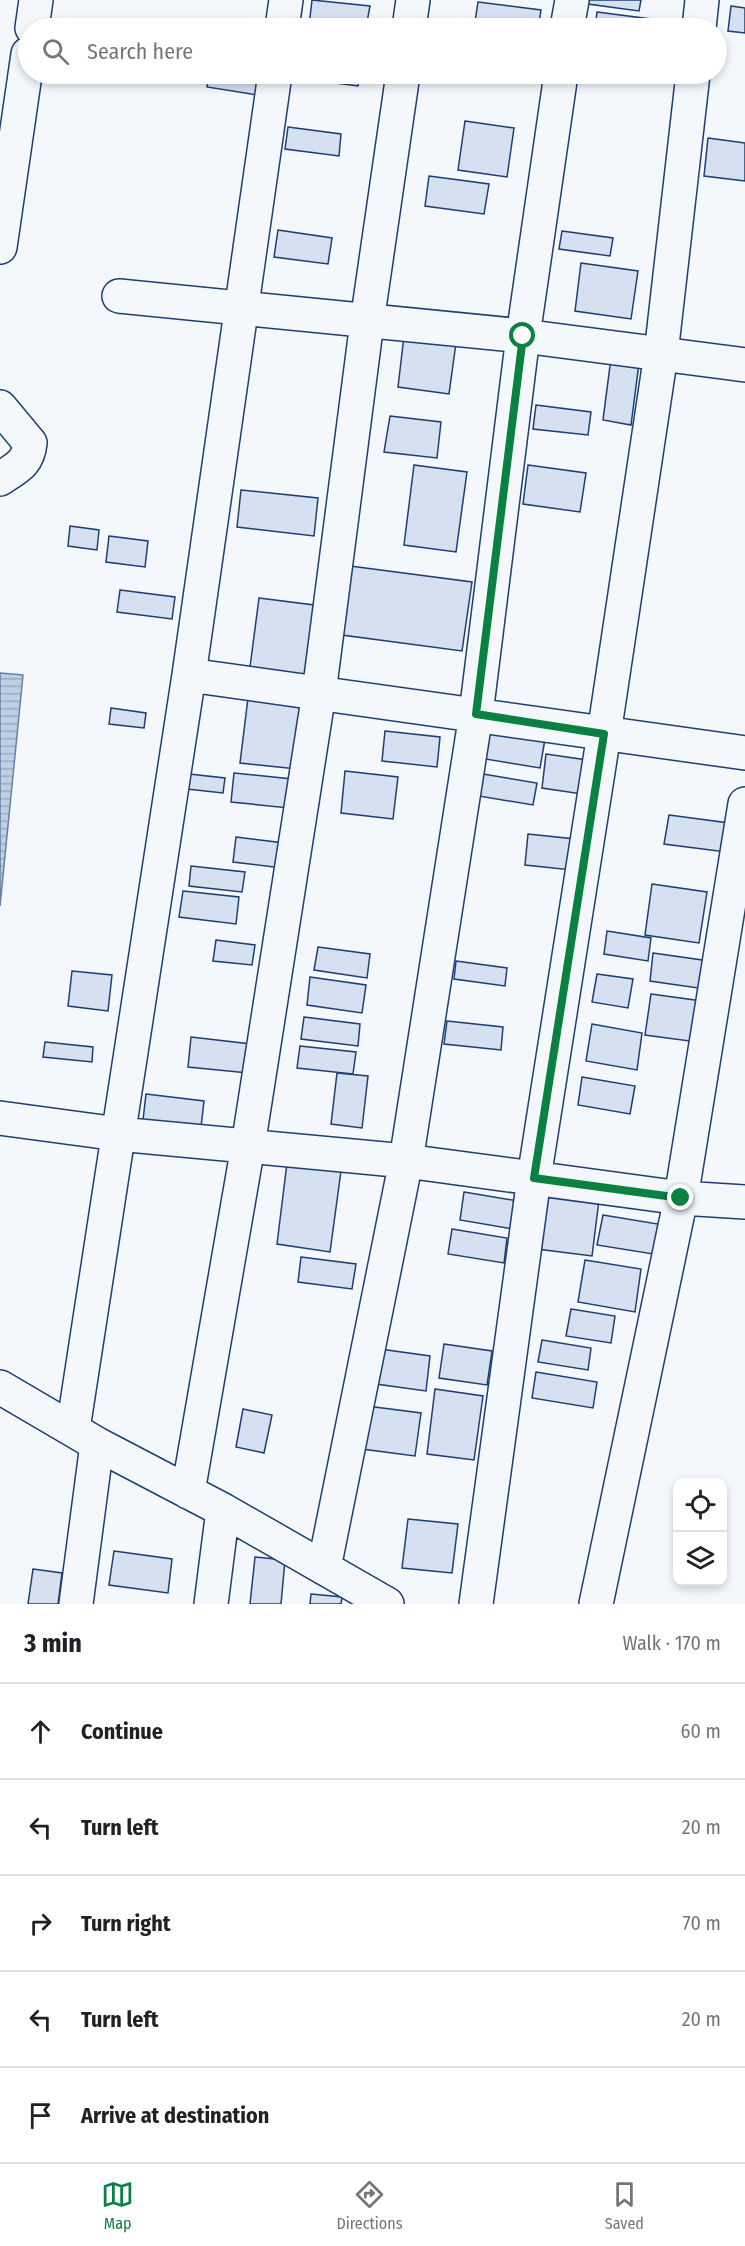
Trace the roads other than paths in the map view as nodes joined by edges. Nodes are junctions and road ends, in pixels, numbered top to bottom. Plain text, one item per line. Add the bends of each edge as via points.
1 (36, 0) edge
2 (286, 0) edge
3 (413, 0) edge
4 (572, 0) edge
5 (702, 0) edge
6 (33, 18) edge
7 (283, 18) edge
8 (410, 18) edge
9 (569, 18) edge
10 (700, 18) edge
11 (24, 84) edge
12 (274, 84) edge
13 (402, 84) edge
14 (560, 84) edge
15 (692, 84) edge
16 (0, 248) edge
17 (119, 296) dead end
18 (242, 308) junction
19 (368, 322) junction
20 (523, 336) junction
21 (661, 354) junction
22 (745, 365) edge
23 (0, 406) edge
24 (0, 479) edge
25 (189, 675) junction
26 (319, 693) junction
27 (476, 714) junction
28 (604, 734) junction
29 (745, 753) edge
30 (745, 804) edge
31 (0, 1118) edge
32 (118, 1134) junction
33 (248, 1146) junction
34 (406, 1161) junction
35 (534, 1178) junction
36 (681, 1198) junction
37 (745, 1202) edge
38 (0, 1387) edge
39 (85, 1437) junction
40 (188, 1492) junction
41 (223, 1510) junction
42 (324, 1568) junction
43 (76, 1604) edge
44 (211, 1604) edge
45 (387, 1604) edge
46 (476, 1604) edge
47 (596, 1604) edge

1 - 6 street
2 - 7 street
3 - 8 street
4 - 9 street
5 - 10 street
11 - 16 street
12 - 18 street
13 - 19 street
14 - 20 street
15 - 21 street
17 - 18 street
18 - 19 street
18 - 25 street
19 - 20 street
19 - 26 street
20 - 21 street
20 - 27 street
21 - 22 street
21 - 28 street
23 - 24 street via 30,443 29,456
25 - 26 street
25 - 32 street
26 - 27 street
26 - 33 street
27 - 28 street
27 - 34 street
28 - 29 street
28 - 35 street
30 - 36 street
31 - 32 street
32 - 33 street
32 - 39 street
33 - 34 street
33 - 40 street
34 - 35 street
34 - 42 street
35 - 36 street
35 - 46 street
36 - 37 street
36 - 47 street
38 - 39 street
39 - 40 street
39 - 43 street
40 - 41 street
41 - 42 street
41 - 44 street
42 - 45 street

